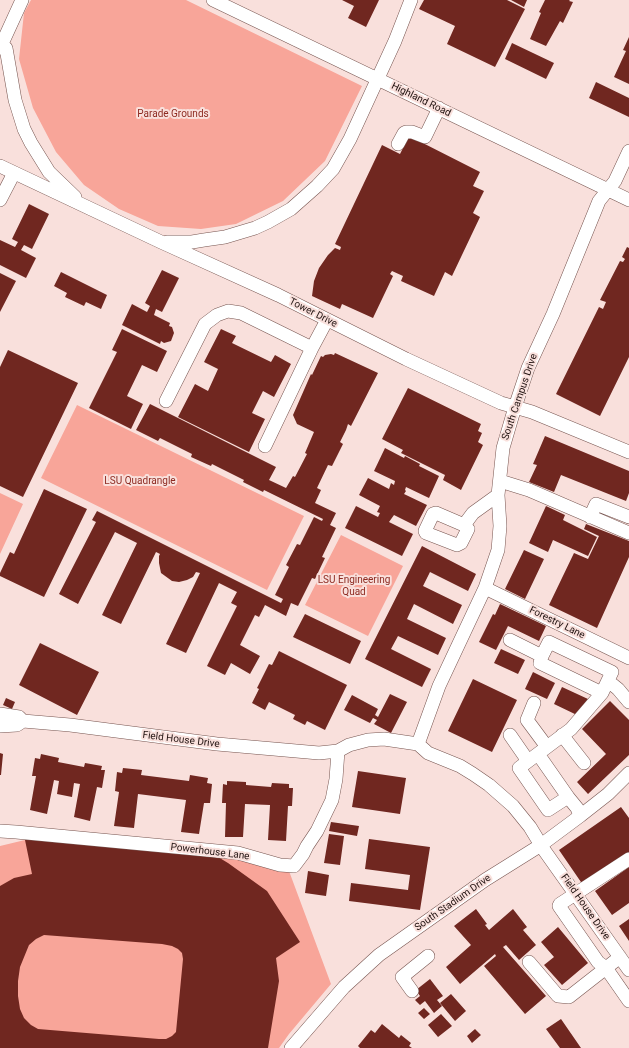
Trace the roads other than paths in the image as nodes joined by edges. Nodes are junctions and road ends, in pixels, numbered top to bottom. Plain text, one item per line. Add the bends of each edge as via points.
1 (22, 0) edge
2 (213, 0) edge
3 (411, 0) edge
4 (1, 47) edge
5 (378, 79) junction
6 (439, 108) junction
7 (398, 144) dead end
8 (629, 151) edge
9 (0, 166) edge
10 (14, 173) junction
11 (608, 190) junction
12 (2, 192) edge
13 (629, 200) edge
14 (83, 205) junction
15 (161, 242) junction
16 (327, 320) junction
17 (312, 348) junction
18 (166, 401) dead end
19 (515, 407) junction
20 (265, 446) dead end
21 (629, 452) edge
22 (500, 481) junction
23 (498, 495) junction
24 (590, 517) junction
25 (629, 517) edge
26 (464, 525) dead end
27 (629, 533) edge
28 (485, 588) junction
29 (510, 640) dead end
30 (542, 656) junction
31 (625, 656) edge
32 (610, 677) junction
33 (602, 693) junction
34 (534, 702) dead end
35 (629, 702) edge
36 (0, 714) edge
37 (23, 721) junction
38 (0, 726) edge
39 (510, 735) dead end
40 (562, 735) junction
41 (418, 744) junction
42 (338, 751) junction
43 (538, 754) junction
44 (584, 763) dead end
45 (629, 773) edge
46 (568, 796) junction
47 (580, 816) junction
48 (0, 831) edge
49 (541, 845) junction
50 (629, 860) edge
51 (576, 894) junction
52 (428, 956) dead end
53 (620, 957) junction
54 (529, 962) dead end
55 (606, 968) junction
56 (629, 970) edge
57 (412, 990) dead end
58 (629, 1000) edge
59 (291, 1048) edge

1 - 4 street
2 - 5 street, Highland Road
3 - 5 street
4 - 14 street via 6,48 15,100 31,143 49,172
5 - 6 street, Highland Road
5 - 15 street via 336,165 291,209 262,225 225,237 192,242
6 - 7 street via 425,138 406,132
6 - 11 street, Highland Road
8 - 11 street, South Campus Drive
9 - 10 street, Tower Drive
10 - 12 street
10 - 14 street, Tower Drive
11 - 13 street, Highland Road
11 - 19 street, South Campus Drive via 599,201 590,221 553,314 528,368
14 - 15 street, Tower Drive
15 - 16 street, Tower Drive
16 - 17 street
16 - 19 street, Tower Drive via 487,397
17 - 18 street via 241,313 228,311 205,324
17 - 20 street
19 - 21 street, Tower Drive
19 - 22 street, South Campus Drive via 503,448
22 - 23 street, South Campus Drive
22 - 24 street via 529,490
23 - 26 street via 473,513
23 - 28 street, South Campus Drive via 498,550
24 - 25 street via 596,504
24 - 27 street
28 - 31 street, Forestry Lane
28 - 41 street, South Campus Drive via 439,686
29 - 30 street
30 - 32 street via 549,642
30 - 33 street via 540,663
31 - 32 street
32 - 33 street
32 - 35 street
33 - 40 street via 584,716
34 - 43 street via 527,720
36 - 37 street, Field House Drive via 19,717
37 - 38 street, Field House Drive via 17,725
37 - 42 street, Field House Drive via 235,746 322,753
39 - 43 street
40 - 43 street
40 - 44 street
41 - 42 street, Field House Drive via 384,739 368,740
41 - 49 street, Field House Drive via 428,753 460,766 489,784 513,806
42 - 48 street, Powerhouse Lane via 332,800 317,831 294,866 280,865 238,853
43 - 46 street
43 - 46 street via 519,768 548,810
45 - 47 street, South Stadium Drive
46 - 47 street
47 - 49 street, South Stadium Drive
49 - 51 street, Field House Drive
49 - 59 street, South Stadium Drive via 485,880 373,960 344,987
50 - 51 street
51 - 53 street, Field House Drive
51 - 55 street via 560,906 598,962
52 - 57 street via 402,977
53 - 55 street
53 - 56 street, Field House Drive
54 - 55 street via 558,996 569,997
55 - 58 street

